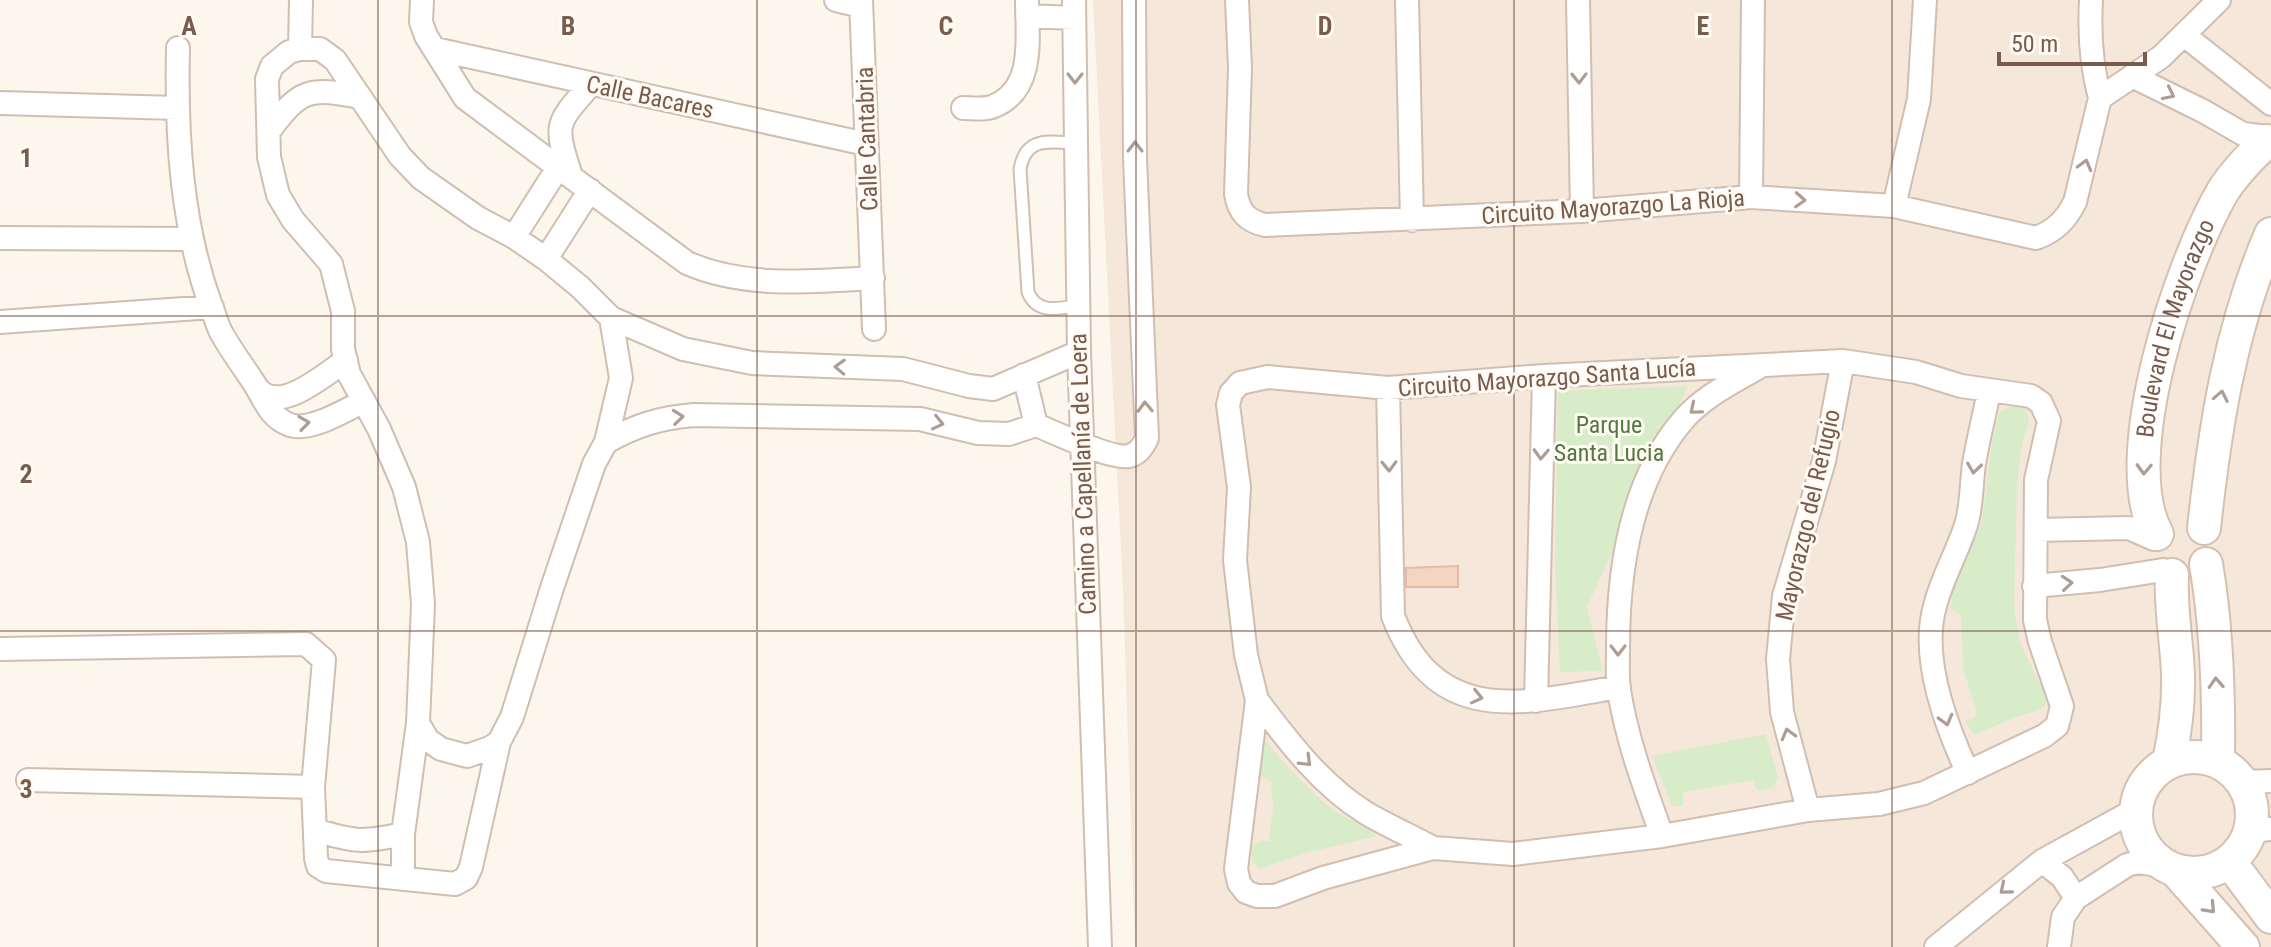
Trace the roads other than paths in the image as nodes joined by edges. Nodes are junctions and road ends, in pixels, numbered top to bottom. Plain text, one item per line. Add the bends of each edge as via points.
1 (301, 0) edge
2 (422, 0) edge
3 (836, 0) edge
4 (1134, 0) edge
5 (1237, 0) edge
6 (1407, 0) edge
7 (1578, 0) edge
8 (1753, 0) edge
9 (1925, 0) edge
10 (2091, 0) edge
11 (2219, 0) edge
12 (861, 3) edge
13 (1027, 8) edge
14 (1074, 9) edge
15 (2184, 35) junction
16 (178, 48) dead end
17 (300, 49) junction
18 (435, 49) junction
19 (2134, 77) junction
20 (591, 84) junction
21 (360, 97) junction
22 (2100, 98) junction
23 (0, 103) edge
24 (2271, 104) edge
25 (177, 108) junction
26 (963, 108) dead end
27 (269, 131) junction
28 (2269, 138) edge
29 (1075, 143) junction
30 (866, 144) junction
31 (565, 171) junction
32 (590, 190) junction
33 (1751, 197) junction
34 (1894, 206) junction
35 (1582, 211) junction
36 (1412, 220) junction
37 (2271, 234) edge
38 (514, 237) junction
39 (0, 238) edge
40 (191, 239) junction
41 (546, 259) junction
42 (873, 278) junction
43 (1079, 306) junction
44 (212, 307) junction
45 (611, 318) junction
46 (0, 322) edge
47 (874, 329) dead end
48 (1079, 352) junction
49 (346, 360) junction
50 (1843, 361) junction
51 (1760, 366) junction
52 (1024, 375) junction
53 (1544, 376) junction
54 (1388, 388) junction
55 (258, 389) junction
56 (1989, 392) junction
57 (364, 401) junction
58 (1036, 425) junction
59 (606, 442) junction
60 (1082, 444) junction
61 (2204, 528) junction
62 (2036, 530) junction
63 (2156, 536) junction
64 (2206, 564) junction
65 (2168, 572) junction
66 (2034, 586) junction
67 (0, 649) edge
68 (1619, 687) junction
69 (1257, 700) junction
70 (1536, 701) junction
71 (418, 723) junction
72 (499, 742) junction
73 (2218, 761) junction
74 (2169, 762) junction
75 (1968, 773) junction
76 (28, 780) dead end
77 (2257, 782) edge
78 (313, 787) junction
79 (1808, 810) junction
80 (2135, 810) junction
81 (315, 830) junction
82 (2261, 830) edge
83 (403, 834) junction
84 (1662, 836) junction
85 (1433, 848) junction
86 (2042, 861) junction
87 (2230, 862) junction
88 (2170, 869) junction
89 (403, 879) junction
90 (2076, 898) junction
91 (2271, 917) edge
92 (1100, 947) edge
93 (1936, 947) edge
94 (2059, 947) edge
95 (2243, 947) edge

1 - 17 street
2 - 18 street via 421,22
3 - 12 street
60 -> 4 street via 1124,457 1137,452 1147,438
5 - 36 street, Circuito Mayorazgo La Rioja via 1238,208 1265,225
6 - 36 street
7 -> 35 street
8 - 33 street
9 - 34 street via 1919,99
10 - 22 street, Circuito Mayorazgo La Rioja via 2092,71
11 - 15 street
12 - 30 street, Calle Cantabria
13 - 14 street
13 - 26 street via 1027,67 1014,92 993,107
14 -> 29 street, Camino a Capellanía de Loera
15 - 19 street
15 - 24 street
16 - 25 street
17 - 21 street via 320,49 335,60
17 - 27 street via 272,66 267,79
18 - 20 street, Calle Bacares
18 - 31 street via 465,98
19 - 22 street
19 -> 28 street via 2243,134
20 - 30 street, Calle Bacares
20 - 31 street via 561,124
21 - 27 street via 325,90 307,94 289,103
21 - 38 street via 421,178
34 -> 22 street, Circuito Mayorazgo La Rioja via 2027,237 2051,233 2075,202
23 - 25 street
25 - 40 street
27 - 49 street via 278,195 331,264 343,311
28 -> 63 street, Boulevard El Mayorazgo via 2223,192 2182,280 2160,356 2146,430 2144,497
29 - 43 street, Camino a Capellanía de Loera
29 - 43 lane via 1042,142 1027,150 1020,169 1030,299 1049,309
30 - 42 street, Calle Cantabria
31 - 32 street
31 - 38 street
32 - 41 street
32 - 42 street via 687,263 704,270 766,281
33 -> 34 street, Circuito Mayorazgo La Rioja
33 - 35 street, Circuito Mayorazgo La Rioja
35 - 36 street, Circuito Mayorazgo La Rioja
61 -> 37 street via 2228,364
38 - 41 street
39 - 40 street
40 - 44 street
41 - 45 street
42 - 47 street, Calle Cantabria
43 - 48 street, Camino a Capellanía de Loera
44 - 46 street
44 - 55 street via 221,333
52 -> 45 street via 993,389 903,369 752,363 683,349
45 - 59 street via 621,378
48 - 52 street
48 - 60 street, Camino a Capellanía de Loera
49 - 55 street via 286,396 276,399
49 - 57 street
50 - 51 street, Circuito Mayorazgo Santa Lucía
50 - 56 street, Circuito Mayorazgo Santa Lucía via 1916,372
79 -> 50 street, Mayorazgo del Refugio via 1782,712 1778,659 1784,596 1824,461
51 - 53 street, Circuito Mayorazgo Santa Lucía
51 -> 68 street via 1700,404 1666,444 1649,476 1621,574
52 - 58 street
53 - 54 street, Circuito Mayorazgo Santa Lucía
53 -> 70 street
54 - 69 street, Circuito Mayorazgo Santa Lucía via 1268,377 1247,380 1231,393 1228,405 1239,487 1235,560
54 -> 70 street via 1393,616 1403,642 1442,683 1470,697
55 -> 57 street via 268,410 290,425 328,418
56 - 62 street, Circuito Mayorazgo Santa Lucía via 2031,396 2047,412 2036,480
56 -> 75 street via 1966,526 1933,611 1935,678 1950,735
57 - 71 street via 404,487 418,542 423,604
59 -> 58 street via 661,418 694,415 920,419 978,433 1009,434
58 - 60 street
59 - 72 street
60 - 92 street, Camino a Capellanía de Loera
61 - 63 street via 2179,519
61 - 64 street via 2211,546
62 - 63 street via 2129,528
62 - 66 street, Circuito Mayorazgo Santa Lucía
63 - 65 street via 2154,553
64 - 65 street via 2191,576
73 -> 64 street
66 -> 65 street
65 - 74 street via 2178,674
66 - 75 street, Circuito Mayorazgo Santa Lucía via 2035,620 2062,715 2051,731
67 - 78 street via 306,644 324,660
68 - 70 street
68 - 84 street via 1630,743
69 -> 85 street, Circuito Mayorazgo Santa Lucía via 1321,776 1364,811
69 - 85 street, Circuito Mayorazgo Santa Lucía via 1236,855 1239,883 1246,892 1275,896
71 - 72 street via 434,745 467,756
71 - 83 street
72 - 89 street via 466,878 455,884
73 - 74 street via 2185,757
73 - 77 street
74 - 80 street via 2146,782
75 - 79 street, Circuito Mayorazgo Santa Lucía via 1924,793 1879,804
76 - 78 street
77 - 82 street via 2251,797
78 - 81 street
79 - 84 street, Circuito Mayorazgo Santa Lucía
80 - 86 street
80 - 88 street via 2148,852
81 - 83 street via 369,842
81 - 89 street via 318,866 326,871
82 - 87 street
83 - 89 street
84 - 85 street, Circuito Mayorazgo Santa Lucía via 1513,854
86 - 90 street
86 -> 93 street
87 - 88 street via 2195,874
87 - 91 street
88 - 90 street via 2138,862 2127,865
88 -> 95 street
90 - 94 street via 2063,917

